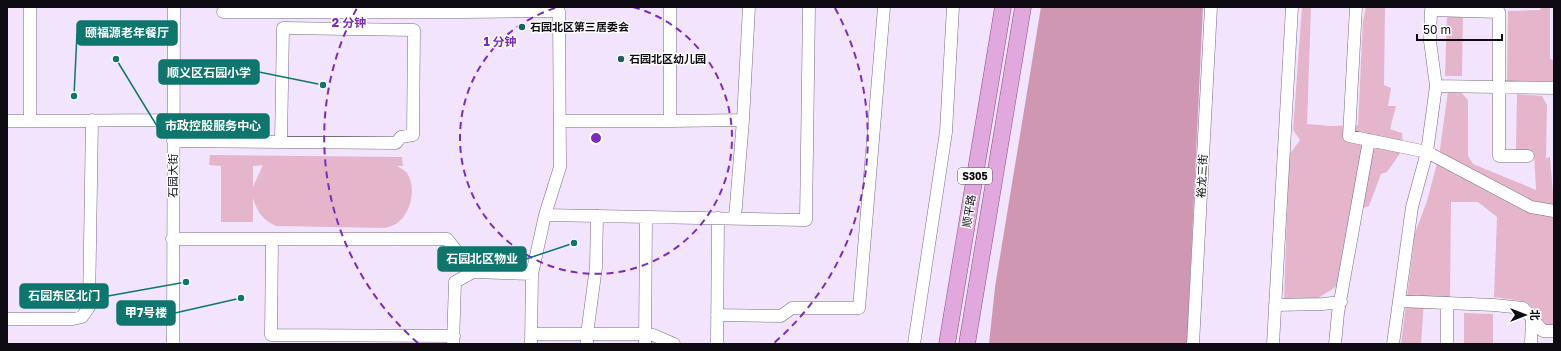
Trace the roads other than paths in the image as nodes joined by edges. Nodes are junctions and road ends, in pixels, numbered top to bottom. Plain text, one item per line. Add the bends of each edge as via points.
1 (30, 7) edge
2 (174, 7) edge
3 (670, 7) edge
4 (749, 7) edge
5 (809, 7) edge
6 (884, 7) edge
7 (953, 7) edge
8 (1003, 7) edge
9 (1023, 7) edge
10 (1211, 7) edge
11 (1292, 7) edge
12 (1356, 7) edge
13 (540, 9) edge
14 (266, 10) edge
15 (336, 10) edge
16 (391, 10) edge
17 (463, 10) edge
18 (223, 12) dead end
19 (1436, 86) junction
20 (1499, 87) junction
21 (1554, 88) edge
22 (92, 120) junction
23 (173, 120) junction
24 (743, 120) junction
25 (7, 121) edge
26 (30, 121) junction
27 (560, 121) junction
28 (670, 121) junction
29 (1369, 140) junction
30 (173, 141) junction
31 (281, 142) junction
32 (1427, 152) junction
33 (1528, 156) dead end
34 (1554, 211) edge
35 (545, 215) junction
36 (597, 216) junction
37 (646, 217) junction
38 (718, 218) junction
39 (735, 218) junction
40 (172, 239) junction
41 (272, 240) junction
42 (473, 272) junction
43 (532, 274) junction
44 (1399, 301) junction
45 (1340, 302) junction
46 (1447, 304) junction
47 (1275, 305) junction
48 (716, 315) junction
49 (1532, 318) junction
50 (7, 320) edge
51 (1554, 331) edge
52 (531, 339) edge
53 (587, 339) edge
54 (645, 339) edge
55 (315, 340) edge
56 (385, 340) edge
57 (454, 340) edge
58 (173, 344) edge
59 (674, 344) edge
60 (717, 344) edge
61 (914, 344) edge
62 (947, 344) edge
63 (967, 344) edge
64 (1193, 344) edge
65 (1273, 344) edge
66 (1335, 344) edge
67 (1393, 344) edge
68 (1447, 344) edge
69 (1531, 344) edge

1 - 26 street
2 - 23 street, 石园大街
3 - 28 street
4 - 24 street
5 - 39 street via 806,220
6 - 48 street via 859,308 792,308 781,316
7 - 61 street via 946,132
8 - 62 main road, 顺平路 / S305
9 - 63 main road, 顺平路 / S305
10 - 64 street, 裕龙三街
11 - 47 street
12 - 29 street via 1349,136
13 - 17 street
13 - 27 street via 559,11
14 - 15 street
14 - 18 street
15 - 16 street
16 - 17 street
19 - 20 street
19 - 20 street via 1430,41 1432,10 1499,12
19 - 32 street
20 - 21 street
20 - 33 street via 1499,156
22 - 23 street
22 - 26 street
22 - 50 street via 89,307 82,317 72,319
23 - 30 street, 石园大街
24 - 28 street
24 - 39 street
25 - 26 street
27 - 28 street
27 - 35 street via 560,167
29 - 32 street
29 - 45 street
30 - 31 street
30 - 40 street, 石园大街
31 - 31 street via 396,143 401,138 413,135 414,30 283,28
32 - 34 street via 1531,207
32 - 44 street via 1412,207
35 - 36 street
35 - 43 street
36 - 37 street
36 - 53 street via 596,267
37 - 38 street
37 - 54 street
38 - 39 street
38 - 48 street
40 - 41 street
40 - 58 street, 石园大街
41 - 42 street via 447,239
41 - 55 street via 271,336
42 - 43 street
42 - 57 street via 454,282
43 - 52 street
44 - 46 street
44 - 67 street
45 - 47 street
45 - 66 street
46 - 49 street via 1523,308
46 - 68 street
47 - 65 street
48 - 60 street
49 - 51 street via 1543,330
49 - 69 street
52 - 53 street
53 - 54 street
54 - 59 street via 653,335
55 - 56 street
56 - 57 street

